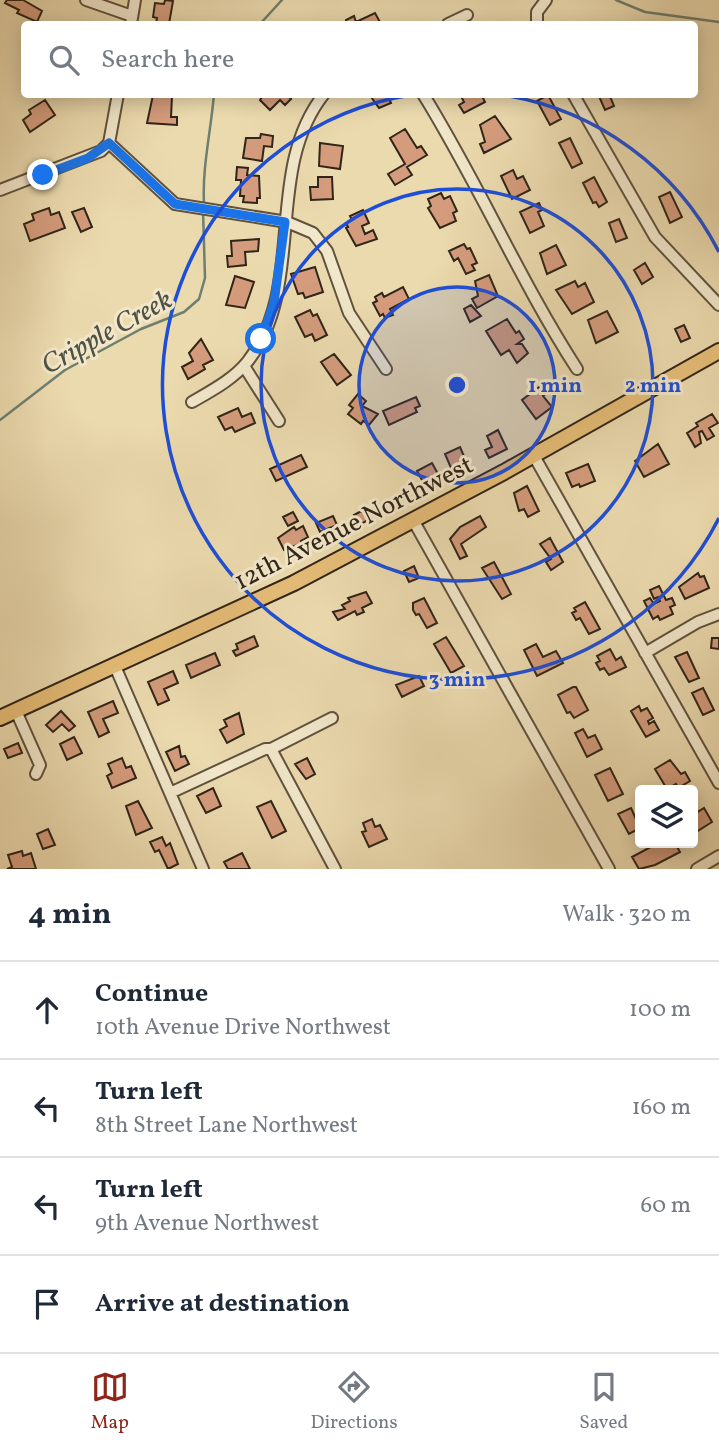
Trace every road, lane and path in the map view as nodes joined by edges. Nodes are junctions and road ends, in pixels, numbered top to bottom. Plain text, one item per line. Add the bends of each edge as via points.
1 (86, 0) edge
2 (135, 0) edge
3 (546, 0) edge
4 (467, 15) dead end
5 (132, 20) edge
6 (454, 21) edge
7 (537, 21) edge
8 (117, 98) edge
9 (322, 98) edge
10 (426, 98) edge
11 (575, 98) edge
12 (109, 143) junction
13 (0, 190) edge
14 (285, 222) junction
15 (719, 305) edge
16 (719, 351) edge
17 (244, 366) junction
18 (386, 369) dead end
19 (577, 369) dead end
20 (192, 402) dead end
21 (279, 421) dead end
22 (534, 456) junction
23 (413, 520) junction
24 (719, 614) edge
25 (645, 653) junction
26 (114, 664) junction
27 (16, 711) junction
28 (0, 718) edge
29 (332, 718) dead end
30 (271, 749) junction
31 (36, 774) dead end
32 (719, 783) edge
33 (170, 793) junction
34 (719, 856) edge
35 (203, 869) edge
36 (335, 869) edge
37 (610, 869) edge
38 (697, 869) edge

1 - 5 street
2 - 5 street
3 - 7 street via 537,12
4 - 6 street
8 - 12 street
9 - 14 street via 300,137
10 - 19 street via 460,153 542,315
11 - 15 street via 655,237
12 - 13 street via 88,158
12 - 14 street via 175,204
14 - 17 street via 273,309
14 - 18 street via 313,233 323,244 349,313
16 - 22 main road, 12th Avenue Northwest
17 - 20 street
17 - 21 street
22 - 23 main road, 12th Avenue Northwest
22 - 25 street
23 - 26 main road, 12th Avenue Northwest via 294,583
23 - 37 street
24 - 25 street
25 - 32 street
26 - 27 main road, 12th Avenue Northwest
26 - 33 street
27 - 28 main road, 12th Avenue Northwest
27 - 31 street via 40,765
29 - 30 street
30 - 33 street
30 - 36 street
33 - 35 street
34 - 38 street

